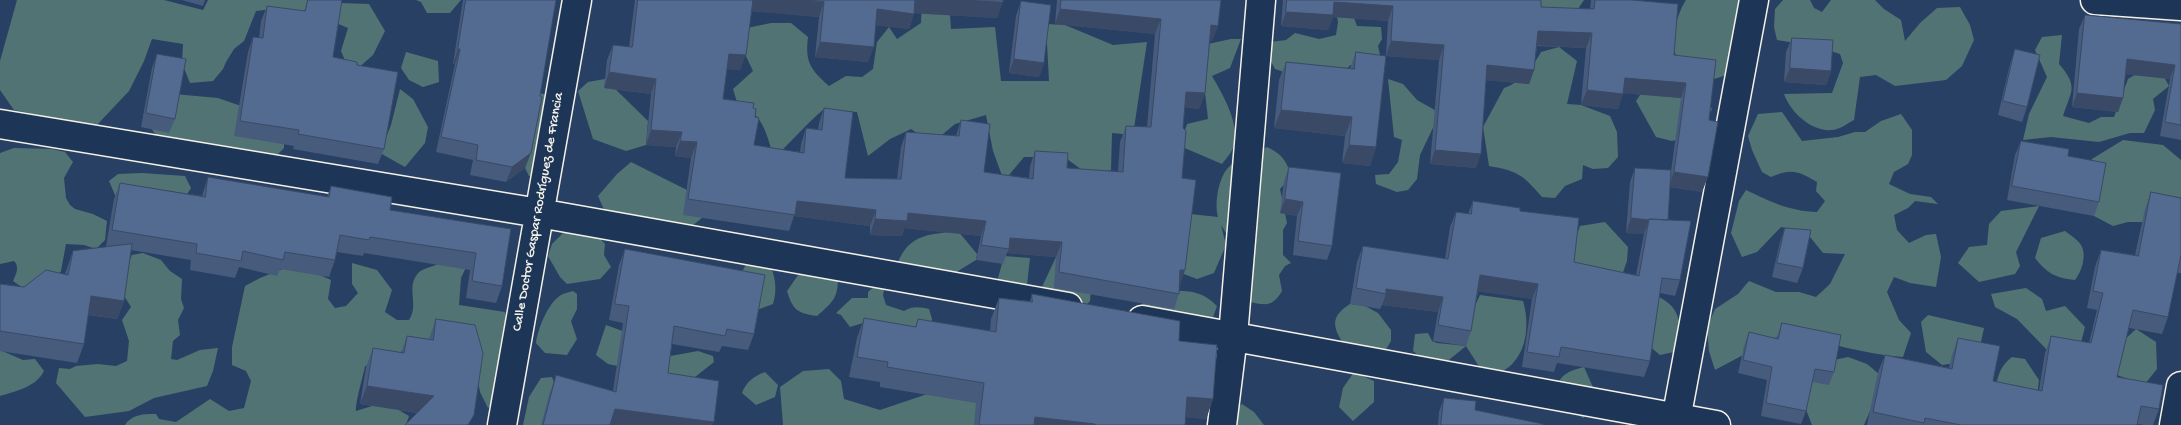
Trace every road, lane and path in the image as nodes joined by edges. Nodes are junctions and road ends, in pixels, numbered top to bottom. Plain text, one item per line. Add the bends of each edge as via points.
1 (577, 0) edge
2 (1261, 0) edge
3 (1754, 0) edge
4 (2095, 0) edge
5 (2181, 6) edge
6 (0, 124) edge
7 (539, 213) junction
8 (1232, 336) junction
9 (2181, 386) edge
10 (1676, 421) edge
11 (502, 425) edge
12 (1222, 425) edge
13 (1716, 425) edge
14 (2174, 425) edge

1 - 7 street, Calle Doctor Gaspar Rodríguez de Francia
2 - 8 street
3 - 10 street
4 - 5 street
6 - 7 street
7 - 8 street
7 - 11 street, Calle Doctor Gaspar Rodríguez de Francia
8 - 10 street
8 - 12 street
9 - 14 street
10 - 13 street

